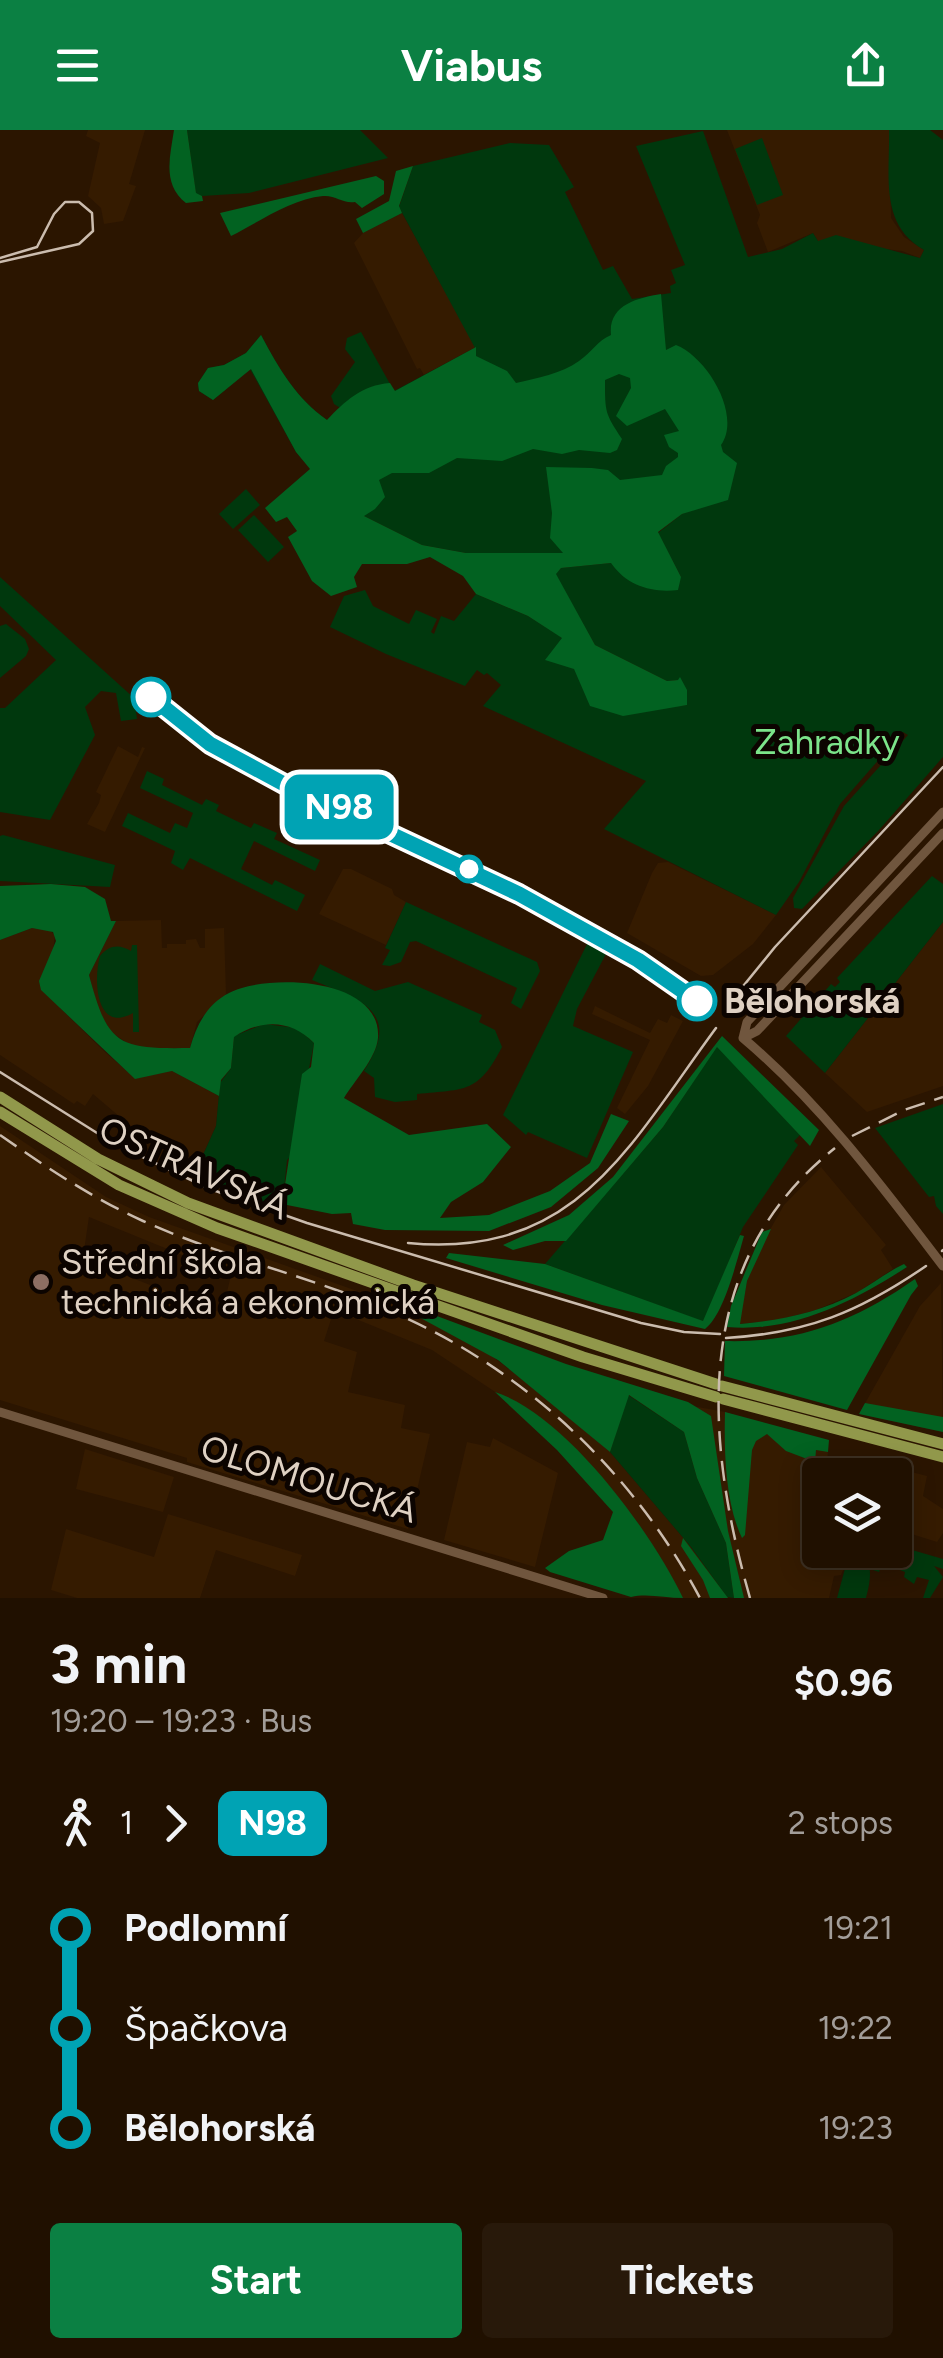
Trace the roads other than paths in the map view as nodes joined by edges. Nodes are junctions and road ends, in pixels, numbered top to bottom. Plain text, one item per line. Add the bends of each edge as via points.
1 (943, 812) edge
2 (943, 833) edge
3 (743, 1038) junction
4 (0, 1097) edge
5 (0, 1112) edge
6 (943, 1266) edge
7 (719, 1392) junction
8 (0, 1412) edge
9 (864, 1430) junction
10 (943, 1441) edge
11 (940, 1457) edge
12 (603, 1598) edge

1 - 3 main road via 747,1022
2 - 3 main road via 757,1031
3 - 6 main road via 833,1128
4 - 7 highway, OSTRAVSKÁ via 98,1159 201,1208
5 - 7 highway, OSTRAVSKÁ via 109,1180 217,1228 583,1356
7 - 9 highway, OSTRAVSKÁ
8 - 12 main road, OLOMOUCKÁ
9 - 10 highway
9 - 11 highway, OSTRAVSKÁ

